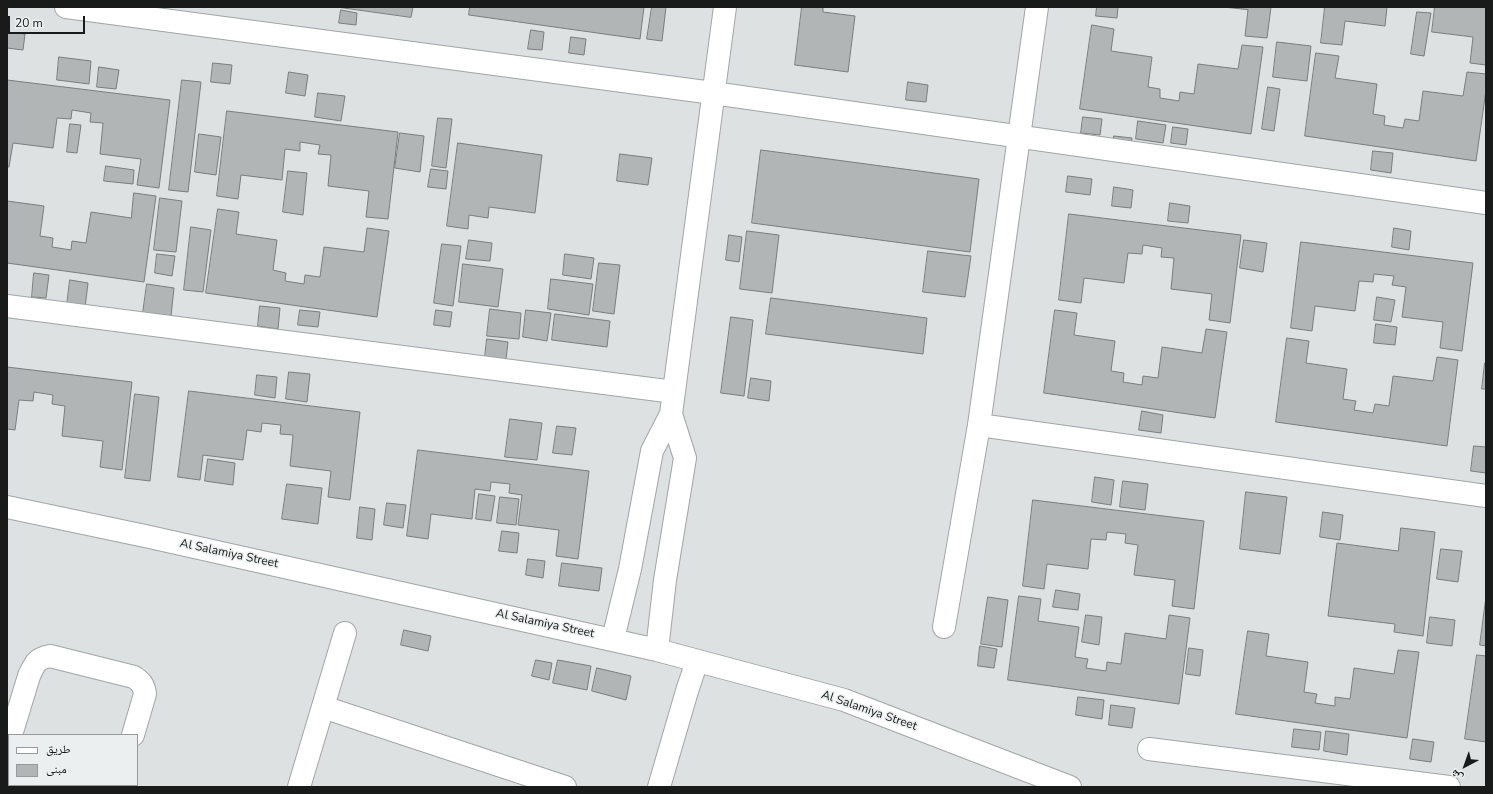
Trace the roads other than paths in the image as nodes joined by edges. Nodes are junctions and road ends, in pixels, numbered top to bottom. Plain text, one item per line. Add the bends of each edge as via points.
1 (66, 7) edge
2 (725, 7) edge
3 (1037, 7) edge
4 (713, 93) junction
5 (1018, 136) junction
6 (1486, 203) edge
7 (7, 306) edge
8 (674, 392) junction
9 (671, 414) junction
10 (979, 426) junction
11 (1486, 496) edge
12 (7, 508) edge
13 (944, 627) dead end
14 (345, 633) dead end
15 (613, 639) junction
16 (657, 650) junction
17 (697, 661) junction
18 (323, 707) junction
19 (11, 734) edge
20 (133, 734) edge
21 (1149, 749) dead end
22 (299, 787) edge
23 (565, 787) edge
24 (659, 787) edge
25 (1070, 787) edge
26 (1449, 787) edge

1 - 4 street
2 - 4 street
3 - 5 street
4 - 5 street
4 - 8 street
5 - 6 street
5 - 10 street
7 - 8 street
8 - 9 street
9 - 15 street via 652,451 630,568
9 - 16 street via 685,458 665,580
10 - 11 street
10 - 13 street
12 - 15 street, Al Salamiya Street
14 - 18 street
15 - 16 street, Al Salamiya Street
16 - 17 street, Al Salamiya Street
17 - 24 street
17 - 25 street, Al Salamiya Street via 844,700
18 - 22 street
18 - 23 street
19 - 20 street via 29,676 37,661 50,656 134,676 141,682 145,694
21 - 26 street

